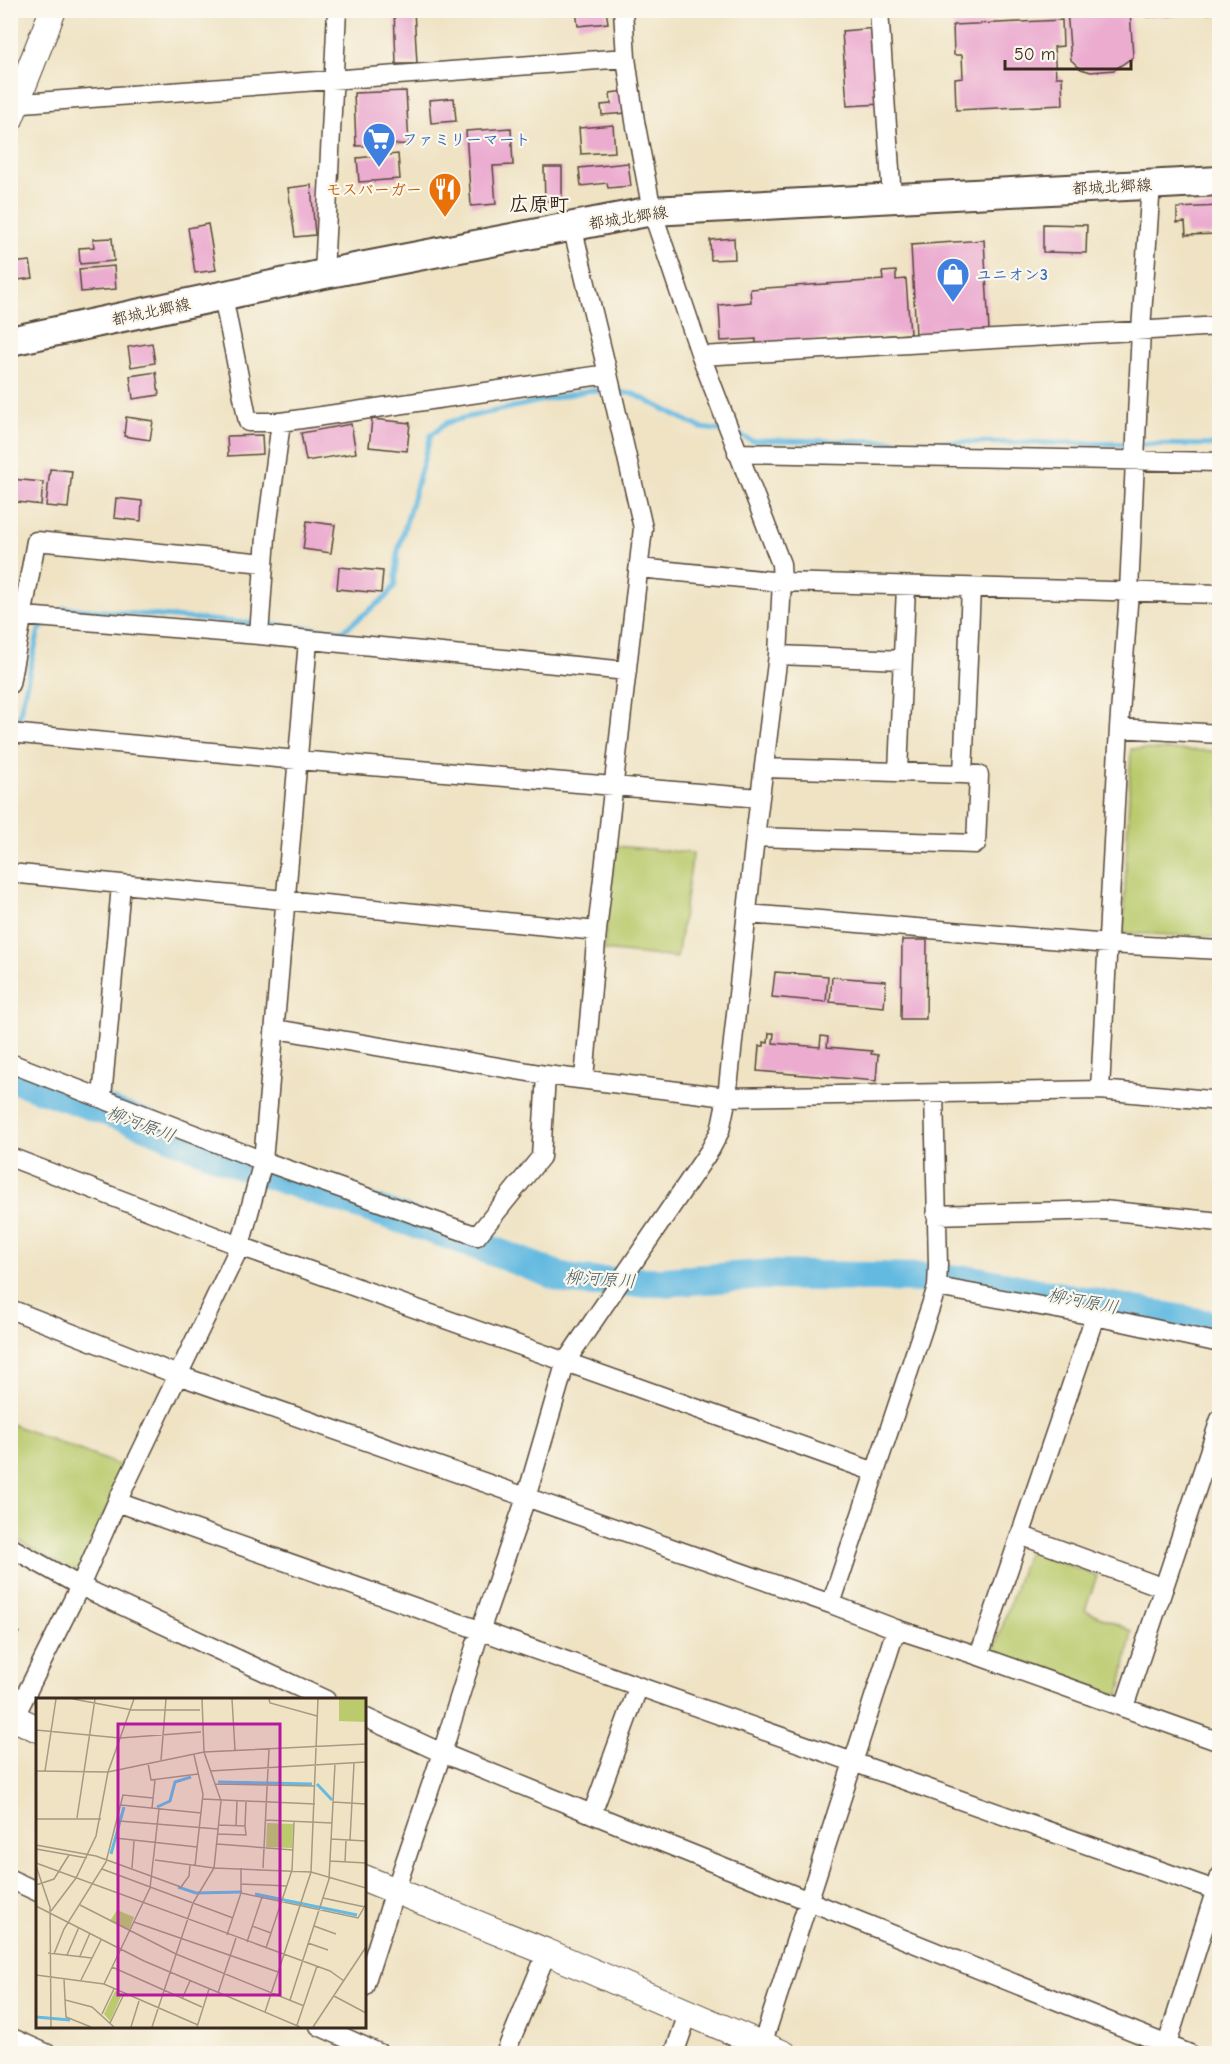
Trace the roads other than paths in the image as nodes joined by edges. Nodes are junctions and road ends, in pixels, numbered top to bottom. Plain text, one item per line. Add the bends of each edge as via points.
1 (53, 10) edge
2 (337, 10) edge
3 (623, 10) edge
4 (879, 10) edge
5 (626, 58) junction
6 (333, 79) junction
7 (12, 109) edge
8 (1220, 181) edge
9 (1150, 184) junction
10 (892, 198) junction
11 (651, 211) junction
12 (572, 226) junction
13 (324, 274) junction
14 (223, 296) junction
15 (1220, 326) edge
16 (1140, 330) junction
17 (10, 341) edge
18 (701, 356) junction
19 (608, 374) junction
20 (281, 422) junction
21 (737, 453) junction
22 (1134, 461) junction
23 (1220, 462) edge
24 (264, 563) junction
25 (639, 568) junction
26 (782, 582) junction
27 (906, 587) junction
28 (971, 588) junction
29 (1129, 591) junction
30 (1220, 594) edge
31 (24, 616) junction
32 (259, 635) junction
33 (308, 641) junction
34 (778, 655) junction
35 (903, 660) junction
36 (627, 671) junction
37 (10, 684) edge
38 (1119, 728) junction
39 (17, 734) edge
40 (1220, 734) edge
41 (297, 760) junction
42 (764, 768) junction
43 (898, 772) junction
44 (963, 774) junction
45 (615, 787) junction
46 (759, 798) junction
47 (755, 837) junction
48 (10, 873) edge
49 (121, 885) junction
50 (286, 900) junction
51 (748, 914) junction
52 (597, 931) junction
53 (1109, 944) junction
54 (1220, 950) edge
55 (276, 1029) junction
56 (10, 1062) edge
57 (546, 1075) junction
58 (584, 1079) junction
59 (1100, 1090) junction
60 (934, 1094) junction
61 (727, 1097) junction
62 (102, 1098) junction
63 (1220, 1101) edge
64 (10, 1157) edge
65 (260, 1169) junction
66 (936, 1215) junction
67 (1220, 1222) edge
68 (240, 1246) junction
69 (937, 1287) junction
70 (10, 1309) edge
71 (1095, 1316) junction
72 (1220, 1343) edge
73 (566, 1361) junction
74 (178, 1375) junction
75 (1220, 1419) edge
76 (875, 1472) junction
77 (526, 1498) junction
78 (117, 1502) junction
79 (1020, 1535) junction
80 (10, 1547) edge
81 (80, 1586) junction
82 (1164, 1588) junction
83 (831, 1604) junction
84 (896, 1629) junction
85 (480, 1631) junction
86 (979, 1656) junction
87 (638, 1688) junction
88 (322, 1698) edge
89 (1124, 1707) junction
90 (366, 1718) edge
91 (12, 1720) edge
92 (36, 1728) edge
93 (1220, 1742) edge
94 (442, 1753) junction
95 (854, 1762) junction
96 (592, 1814) junction
97 (10, 1879) edge
98 (366, 1879) edge
99 (1217, 1883) edge
100 (36, 1891) edge
101 (394, 1891) junction
102 (809, 1902) junction
103 (547, 1952) junction
104 (366, 1981) edge
105 (688, 2014) junction
106 (323, 2028) edge
107 (10, 2037) edge
108 (348, 2040) edge
109 (773, 2049) edge
110 (1165, 2049) edge
111 (46, 2053) edge
112 (381, 2054) edge
113 (505, 2054) edge
114 (674, 2054) edge
115 (1190, 2054) edge

1 - 7 street
2 - 6 street
3 - 5 street
4 - 10 street
5 - 6 street
5 - 11 street
6 - 7 street
6 - 13 street
8 - 9 main road, 都城北郷線
9 - 10 main road, 都城北郷線
9 - 16 street
10 - 11 main road, 都城北郷線
11 - 12 main road, 都城北郷線
11 - 18 street
12 - 13 main road, 都城北郷線
12 - 19 street
13 - 14 main road, 都城北郷線
14 - 17 main road, 都城北郷線
14 - 20 street via 248,422
15 - 16 street
16 - 18 street
16 - 22 street
18 - 21 street
19 - 20 street
19 - 25 street via 643,528
20 - 24 street
21 - 22 street
21 - 26 street via 781,564
22 - 23 street
22 - 29 street
24 - 31 street via 36,541
24 - 32 street
25 - 26 street
25 - 36 street
26 - 27 street
26 - 34 street
27 - 28 street
27 - 35 street
28 - 29 street
28 - 44 street
29 - 30 street
29 - 38 street
31 - 32 street
31 - 37 street
32 - 33 street
33 - 36 street
33 - 41 street
34 - 35 street
34 - 42 street
35 - 43 street
36 - 45 street
38 - 40 street
38 - 53 street
39 - 41 street
41 - 45 street
41 - 50 street
42 - 43 street
42 - 46 street
43 - 44 street
44 - 47 street via 979,775 976,844
45 - 46 street
45 - 52 street
46 - 47 street
47 - 51 street
48 - 49 street
49 - 50 street
49 - 62 street
50 - 52 street
50 - 55 street
51 - 53 street
51 - 61 street
52 - 58 street
53 - 54 street
53 - 59 street
55 - 57 street
55 - 65 street
56 - 62 street
57 - 58 street
57 - 65 street via 541,1157 477,1236
58 - 61 street
59 - 60 street
59 - 63 street
60 - 61 street
60 - 66 street
61 - 73 street via 720,1131 710,1150
62 - 65 street
64 - 68 street
65 - 68 street
66 - 67 street via 1103,1210
66 - 69 street
68 - 73 street
68 - 74 street
69 - 71 street
69 - 76 street
70 - 74 street
71 - 72 street
71 - 79 street
73 - 76 street
73 - 77 street
74 - 77 street
74 - 78 street
75 - 82 street
76 - 83 street
77 - 83 street
77 - 85 street
78 - 81 street
78 - 85 street
79 - 82 street
79 - 86 street
80 - 81 street
81 - 88 street
81 - 91 street
82 - 89 street
83 - 84 street
84 - 86 street
84 - 95 street
85 - 87 street
85 - 94 street
86 - 89 street
87 - 95 street
87 - 96 street
89 - 93 street
90 - 94 street
91 - 92 street
94 - 96 street
94 - 101 street
95 - 99 street
95 - 102 street
96 - 102 street
97 - 100 street
98 - 101 street
99 - 110 street
101 - 103 street
101 - 104 street
102 - 109 street
102 - 110 street
103 - 105 street
103 - 113 street
105 - 109 street
105 - 114 street
106 - 108 street
107 - 111 street
108 - 112 street
110 - 115 street

